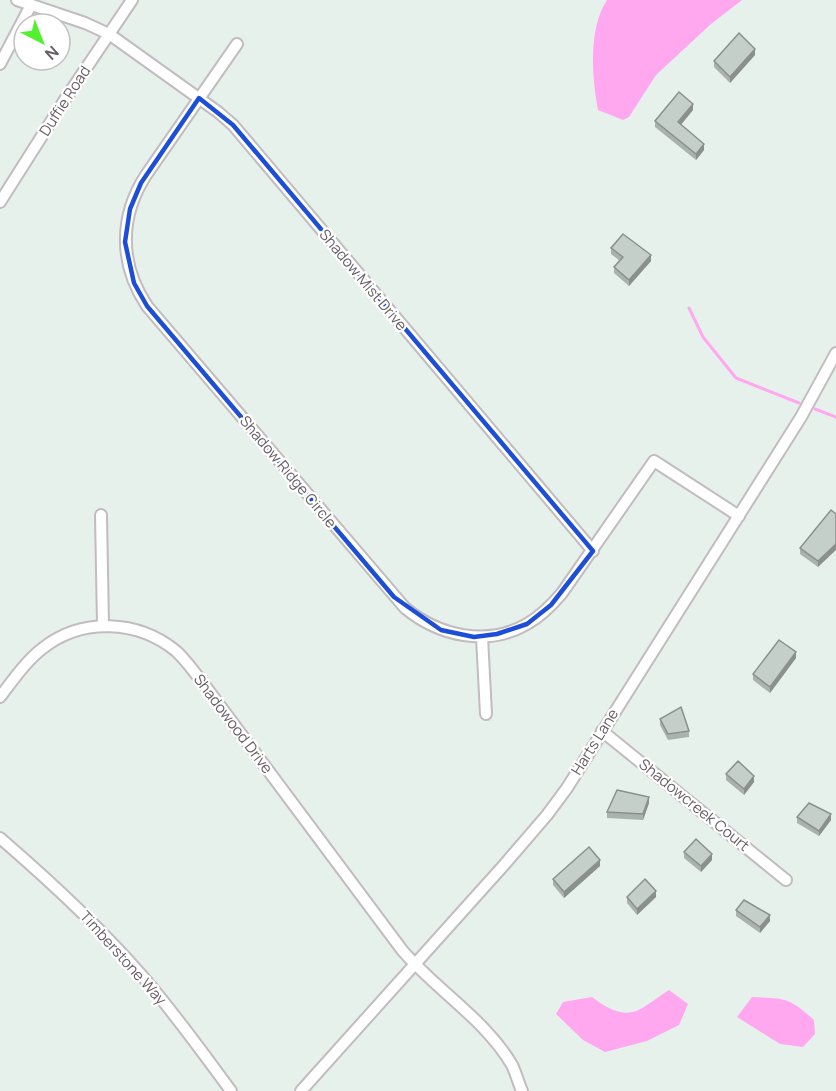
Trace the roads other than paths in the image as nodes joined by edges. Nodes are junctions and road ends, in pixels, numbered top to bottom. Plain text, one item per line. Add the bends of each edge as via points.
1 (17, 0) edge
2 (132, 0) edge
3 (31, 5) junction
4 (109, 34) junction
5 (237, 44) dead end
6 (0, 64) edge
7 (199, 98) junction
8 (0, 202) edge
9 (836, 353) edge
10 (101, 515) dead end
11 (739, 516) junction
12 (593, 551) junction
13 (102, 626) junction
14 (482, 637) junction
15 (0, 697) edge
16 (486, 714) dead end
17 (602, 731) junction
18 (0, 838) edge
19 (786, 880) dead end
20 (415, 965) junction
21 (231, 1091) edge
22 (301, 1091) edge
23 (522, 1091) edge

1 - 3 street, Shadow Mist Drive
2 - 4 street, Duffie Road
3 - 4 street, Shadow Mist Drive
3 - 6 street
4 - 7 street, Shadow Mist Drive
4 - 8 street, Duffie Road
5 - 7 street, Shadow Ridge Circle
7 - 12 street, Shadow Mist Drive via 233,125
7 - 14 street, Shadow Ridge Circle via 146,175 129,209 126,258 141,296 405,608 441,630
9 - 11 street, Harts Lane
10 - 13 street
11 - 12 street, Shadow Ridge Circle via 654,461
11 - 17 street, Harts Lane
12 - 14 street, Shadow Ridge Circle via 562,593 537,617 518,628
13 - 15 street, Shadowood Drive via 76,630 49,644
13 - 20 street, Shadowood Drive via 139,631 166,644 183,658
14 - 16 street
17 - 19 street, Shadowcreek Court
17 - 20 street, Harts Lane via 547,815
18 - 21 street, Timberstone Way via 101,931 160,998
20 - 22 street, Harts Lane
20 - 23 street, Shadowood Drive via 490,1035 512,1065

